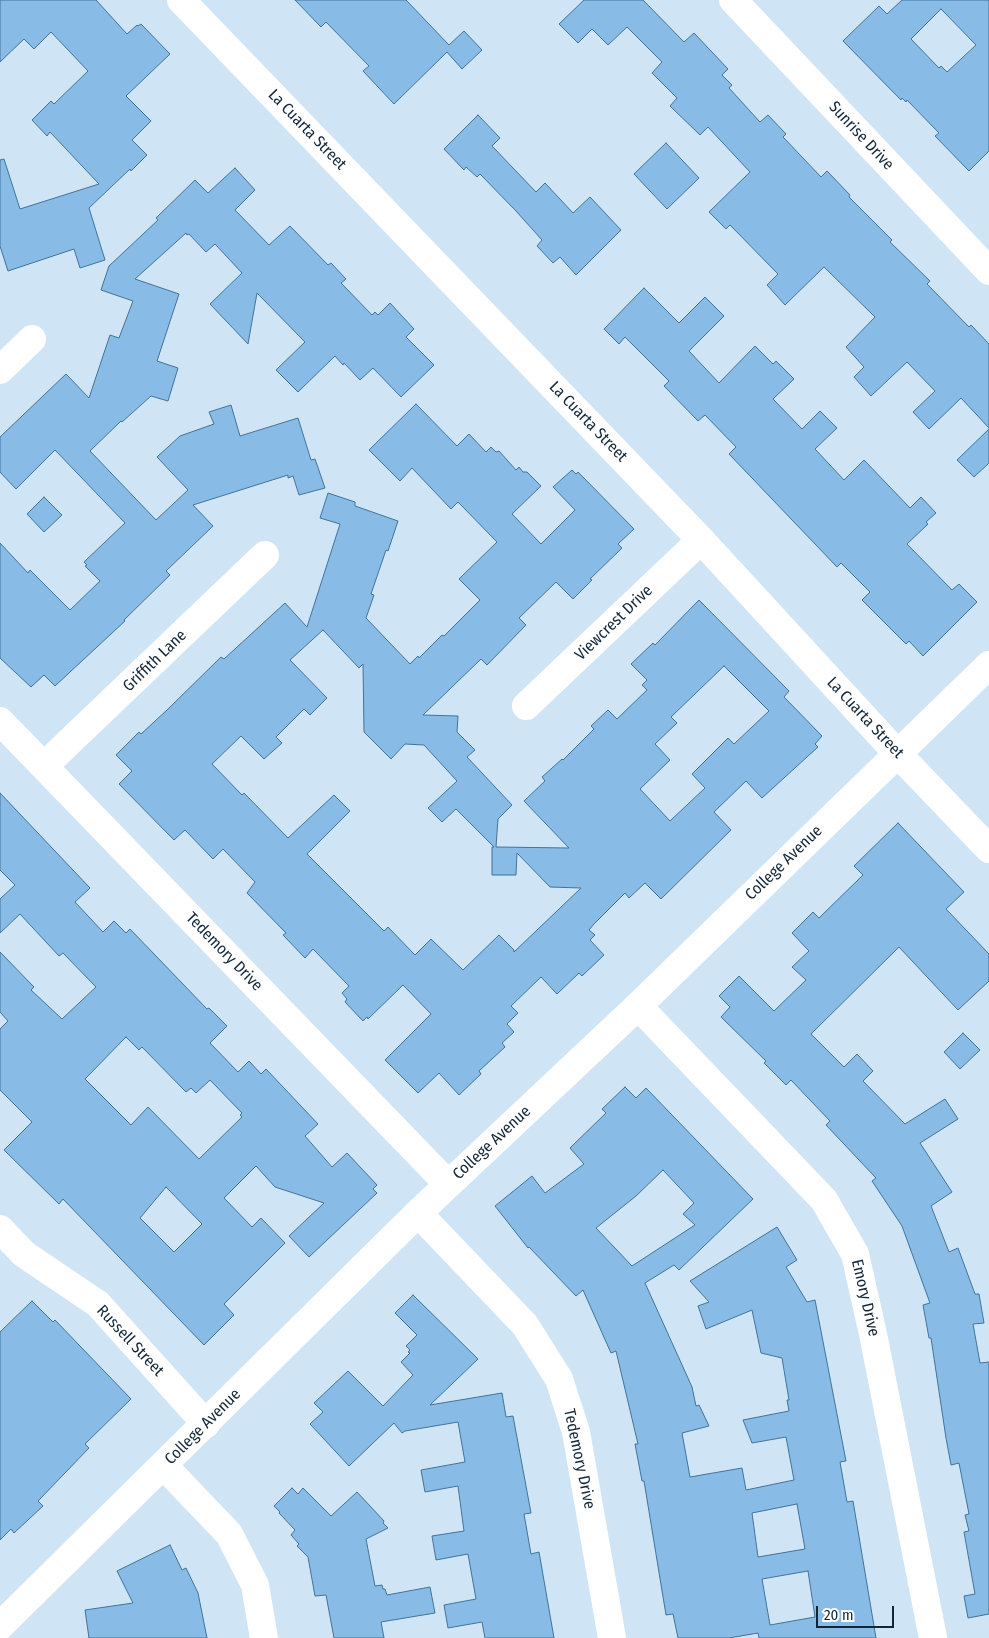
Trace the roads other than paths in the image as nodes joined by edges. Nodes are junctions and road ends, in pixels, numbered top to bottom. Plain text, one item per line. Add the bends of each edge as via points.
1 (181, 0) edge
2 (733, 0) edge
3 (989, 272) edge
4 (32, 339) dead end
5 (0, 370) edge
6 (701, 540) junction
7 (265, 554) dead end
8 (989, 665) edge
9 (526, 706) dead end
10 (0, 720) edge
11 (897, 753) junction
12 (44, 766) junction
13 (989, 849) edge
14 (638, 1006) junction
15 (448, 1184) junction
16 (418, 1213) junction
17 (0, 1229) edge
18 (206, 1424) junction
19 (164, 1466) junction
20 (0, 1626) edge
21 (264, 1638) edge
22 (612, 1638) edge
23 (933, 1638) edge

1 - 6 street, La Cuarta Street
2 - 3 street, Sunrise Drive
4 - 5 street
6 - 9 street, Viewcrest Drive
6 - 11 street, La Cuarta Street
7 - 12 street, Griffith Lane
8 - 11 street, College Avenue
10 - 12 street, Tedemory Drive
11 - 13 street, La Cuarta Street
11 - 14 street, College Avenue
12 - 15 street, Tedemory Drive
14 - 15 street, College Avenue
14 - 23 street, Emory Drive via 824,1200 856,1254
15 - 16 street, College Avenue
16 - 18 street, College Avenue
16 - 22 street, Tedemory Drive via 525,1325 559,1379 576,1432
17 - 18 street, Russell Street via 24,1254 98,1304
18 - 19 street, College Avenue
19 - 20 street, College Avenue
19 - 21 street via 229,1534 254,1584

